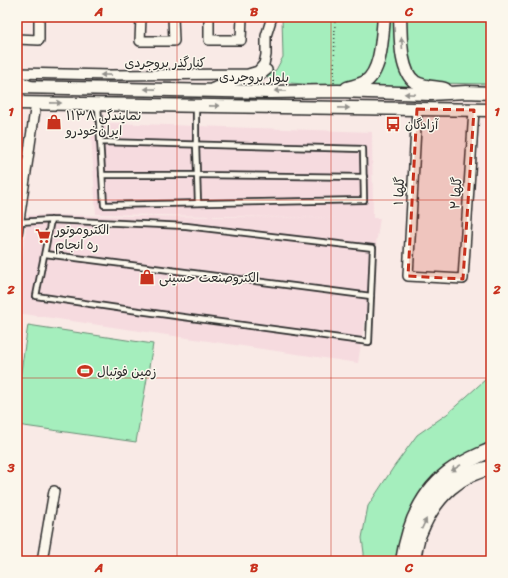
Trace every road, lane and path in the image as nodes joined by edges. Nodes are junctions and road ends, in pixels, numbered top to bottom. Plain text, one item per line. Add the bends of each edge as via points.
1 (39, 17) edge
2 (140, 17) edge
3 (173, 17) edge
4 (209, 17) edge
5 (242, 17) edge
6 (335, 17) edge
7 (384, 17) edge
8 (400, 17) edge
9 (271, 19) edge
10 (17, 39) edge
11 (17, 73) edge
12 (17, 80) edge
13 (17, 87) edge
14 (34, 87) junction
15 (336, 89) junction
16 (209, 90) junction
17 (466, 92) junction
18 (491, 93) edge
19 (17, 103) edge
20 (36, 103) junction
21 (98, 104) junction
22 (196, 106) junction
23 (417, 108) junction
24 (474, 110) junction
25 (491, 110) edge
26 (100, 142) junction
27 (196, 144) junction
28 (102, 175) junction
29 (197, 175) junction
30 (364, 177) junction
31 (198, 204) junction
32 (51, 220) junction
33 (19, 222) junction
34 (17, 234) edge
35 (45, 254) junction
36 (463, 279) joint
37 (371, 296) junction
38 (491, 450) edge
39 (491, 468) edge
40 (54, 491) dead end
41 (42, 561) edge
42 (403, 561) edge
43 (413, 561) edge

1 - 10 street via 39,40
2 - 3 street via 140,41 174,41
4 - 5 street via 209,40 241,40
6 - 15 path
7 - 15 main road via 379,57 374,72 364,83
17 -> 8 main road via 422,85 410,77 403,61
9 -> 11 street, کنارگذر بروجردی via 266,36 264,64 258,71 248,74
9 - 16 street via 271,58 266,71 257,78 234,81
12 - 14 street
13 - 14 main road, بلوار بروجردی
16 -> 14 main road, بلوار بروجردی
15 -> 16 main road, بلوار بروجردی via 270,92
17 -> 15 main road, بلوار بروجردی via 430,94
17 - 18 main road, بلوار بروجردی
19 - 20 main road
20 -> 21 main road
20 - 33 street
21 - 22 main road
21 - 26 lane
22 -> 23 main road
22 - 27 lane
23 - 24 main road
23 - 36 street, گلها ۱ via 408,276
24 - 25 main road
24 - 36 street, گلها ۲
26 - 27 lane
26 - 28 lane
27 - 29 lane
27 - 30 lane via 363,149
28 - 29 lane
28 - 31 lane via 104,205
29 - 30 lane
29 - 31 lane
30 - 31 lane via 364,200
32 - 33 lane
32 - 35 lane
32 - 37 lane via 186,226 373,248
33 - 34 street
35 - 37 lane
35 - 37 lane via 36,296 369,342
38 -> 42 main road via 447,474 426,497 418,509 408,535
43 -> 39 main road via 417,538 428,515 442,495 468,475
40 - 41 street

